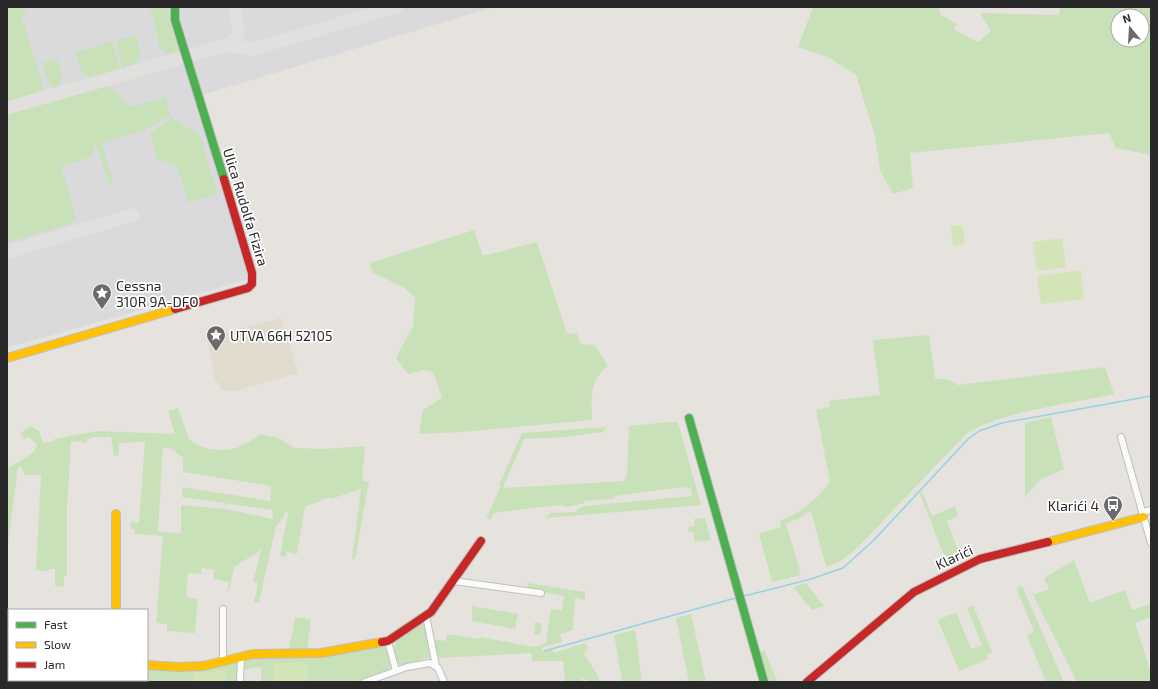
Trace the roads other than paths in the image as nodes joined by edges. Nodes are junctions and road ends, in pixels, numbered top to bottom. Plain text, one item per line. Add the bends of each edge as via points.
1 (175, 7) edge
2 (7, 358) edge
3 (689, 418) dead end
4 (1121, 437) dead end
5 (1151, 510) edge
6 (116, 514) dead end
7 (1143, 515) junction
8 (481, 542) dead end
9 (1151, 543) edge
10 (454, 581) junction
11 (541, 593) dead end
12 (116, 609) edge
13 (223, 609) dead end
14 (426, 616) junction
15 (388, 642) junction
16 (241, 657) junction
17 (223, 661) junction
18 (148, 665) edge
19 (436, 666) junction
20 (396, 670) junction
21 (240, 682) edge
22 (366, 682) edge
23 (444, 682) edge
24 (764, 682) edge
25 (806, 682) edge

1 - 2 street, Ulica Rudolfa Fizira via 175,20 252,273 252,284 248,288
3 - 24 street via 740,590
4 - 7 street
5 - 7 street
6 - 12 street
7 - 9 street
7 - 25 street, Klarići via 1073,536 1002,552 965,566 914,592
8 - 10 street
10 - 11 street
10 - 14 street
13 - 17 street
14 - 15 street
14 - 19 street
15 - 16 street via 321,653 257,654
15 - 20 street
16 - 17 street
16 - 21 street
17 - 18 street via 189,667
19 - 20 street via 423,663
19 - 23 street
20 - 22 street

